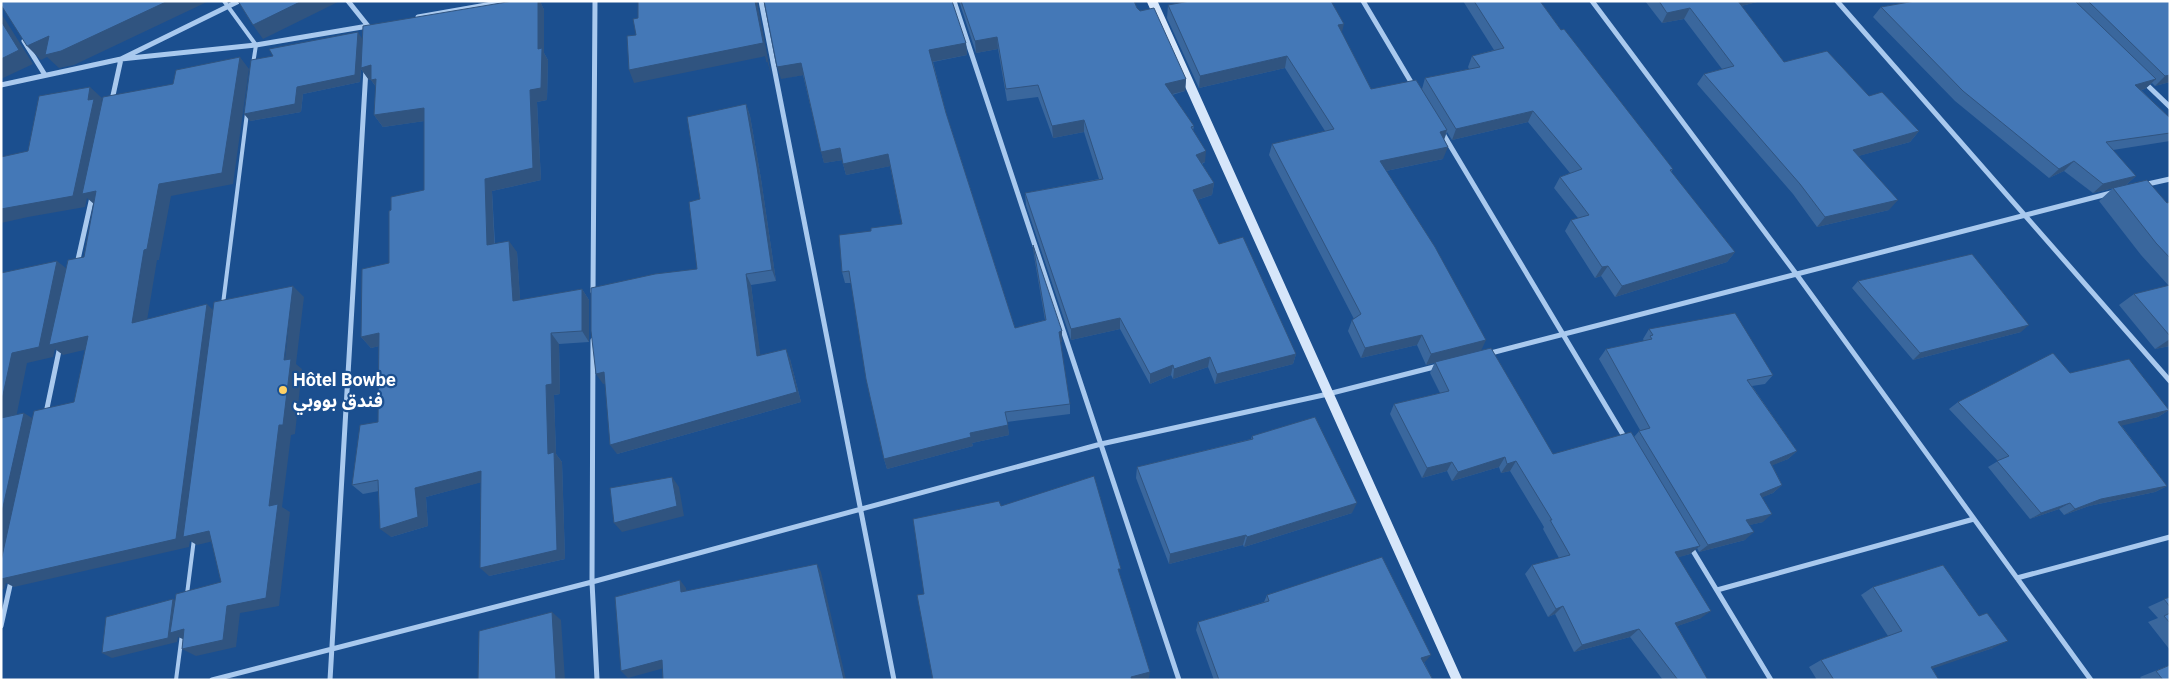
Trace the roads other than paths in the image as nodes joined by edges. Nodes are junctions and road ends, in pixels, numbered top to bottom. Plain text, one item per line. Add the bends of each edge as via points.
1 (224, 1) edge
2 (240, 1) edge
3 (348, 1) edge
4 (509, 1) edge
5 (594, 1) edge
6 (761, 1) edge
7 (954, 1) edge
8 (1152, 1) edge
9 (1363, 1) edge
10 (1592, 1) edge
11 (1837, 1) edge
12 (228, 7) junction
13 (415, 18) edge
14 (378, 24) edge
15 (368, 26) junction
16 (21, 36) edge
17 (368, 36) edge
18 (256, 45) junction
19 (121, 59) junction
20 (253, 65) edge
21 (366, 65) edge
22 (45, 75) junction
23 (2143, 81) edge
24 (1, 85) edge
25 (1420, 95) edge
26 (248, 105) edge
27 (2170, 107) edge
28 (110, 108) edge
29 (1440, 129) edge
30 (2170, 179) edge
31 (94, 186) edge
32 (2133, 188) edge
33 (2115, 192) edge
34 (2024, 214) junction
35 (75, 274) edge
36 (1797, 275) junction
37 (593, 297) edge
38 (222, 313) edge
39 (1563, 334) junction
40 (593, 336) edge
41 (61, 342) edge
42 (1479, 356) edge
43 (1441, 366) edge
44 (2170, 381) edge
45 (1328, 394) junction
46 (44, 420) edge
47 (1101, 444) junction
48 (1630, 445) edge
49 (860, 508) junction
50 (1974, 519) junction
51 (194, 531) edge
52 (2170, 537) edge
53 (1686, 539) edge
54 (12, 577) edge
55 (2018, 578) junction
56 (592, 582) junction
57 (1717, 590) junction
58 (186, 600) edge
59 (1, 626) edge
60 (182, 630) edge
61 (332, 649) junction
62 (176, 680) edge
63 (212, 680) edge
64 (330, 680) edge
65 (598, 680) edge
66 (894, 680) edge
67 (1179, 680) edge
68 (1457, 680) edge
69 (1771, 680) edge
70 (2091, 680) edge

1 - 12 lane
2 - 12 street
3 - 15 street
4 - 13 street
5 - 37 street
6 - 49 street
7 - 47 street
8 - 45 street
9 - 25 street
10 - 36 street
11 - 34 street
12 - 18 lane
12 - 19 street
14 - 15 street
15 - 17 street
15 - 18 street
16 - 22 street
18 - 19 street
18 - 20 lane
19 - 22 street
19 - 28 street
21 - 61 street
22 - 24 street
23 - 27 street
26 - 38 lane
29 - 39 street
30 - 32 street
31 - 35 street
33 - 34 street
34 - 36 street
34 - 44 street
36 - 39 street
36 - 50 street
39 - 42 street
39 - 48 street
40 - 56 street
41 - 46 street
43 - 45 street
45 - 47 street
45 - 68 street
47 - 49 street
47 - 67 street
49 - 56 street
49 - 66 street
50 - 55 street
50 - 57 street
51 - 58 lane
52 - 55 street
53 - 57 street
54 - 59 street
55 - 70 street
56 - 61 street
56 - 65 street
57 - 69 street
60 - 62 lane
61 - 63 street
61 - 64 street

